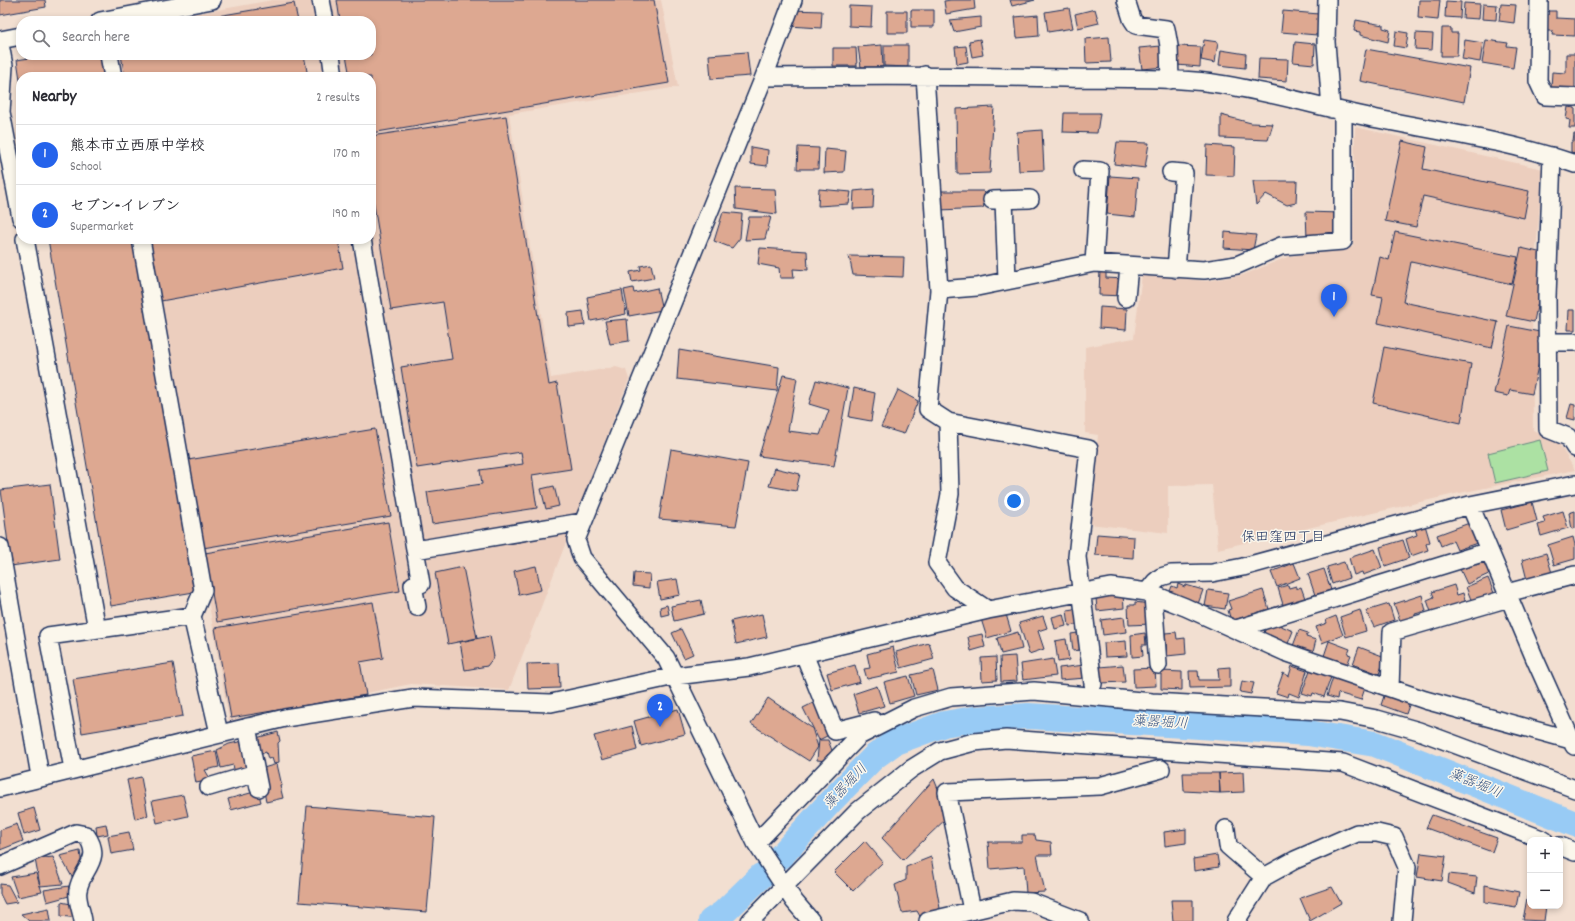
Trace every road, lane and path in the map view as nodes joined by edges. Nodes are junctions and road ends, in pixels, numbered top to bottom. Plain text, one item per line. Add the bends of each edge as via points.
1 (212, 0) edge
2 (321, 0) edge
3 (793, 0) edge
4 (1126, 0) edge
5 (1327, 0) edge
6 (1539, 0) edge
7 (127, 16) edge
8 (324, 16) edge
9 (16, 37) edge
10 (0, 40) edge
11 (0, 44) edge
12 (110, 60) edge
13 (332, 60) edge
14 (112, 72) edge
15 (333, 72) edge
16 (924, 75) junction
17 (764, 77) junction
18 (1170, 80) junction
19 (1575, 97) edge
20 (1337, 111) junction
21 (1552, 156) junction
22 (1575, 164) edge
23 (1083, 170) dead end
24 (1183, 173) dead end
25 (16, 192) edge
26 (1030, 199) dead end
27 (26, 244) edge
28 (142, 244) edge
29 (363, 244) edge
30 (1094, 264) junction
31 (1129, 266) junction
32 (1176, 269) junction
33 (1007, 280) junction
34 (939, 290) junction
35 (1126, 298) dead end
36 (1547, 342) junction
37 (1575, 342) edge
38 (948, 422) junction
39 (1575, 448) edge
40 (1575, 484) edge
41 (1470, 505) junction
42 (582, 522) junction
43 (0, 547) edge
44 (415, 550) junction
45 (1489, 551) junction
46 (1575, 575) edge
47 (1083, 593) junction
48 (1150, 594) junction
49 (1508, 595) junction
50 (417, 607) dead end
51 (988, 610) junction
52 (192, 616) junction
53 (97, 629) junction
54 (1236, 630) junction
55 (804, 654) junction
56 (1158, 665) dead end
57 (676, 676) junction
58 (1093, 684) dead end
59 (1390, 688) junction
60 (900, 715) junction
61 (247, 727) junction
62 (219, 733) junction
63 (1573, 744) edge
64 (73, 768) junction
65 (1161, 770) dead end
66 (40, 776) junction
67 (209, 787) dead end
68 (0, 788) edge
69 (1575, 789) edge
70 (1226, 829) dead end
71 (1536, 837) edge
72 (756, 843) junction
73 (1563, 847) edge
74 (1575, 852) edge
75 (0, 866) edge
76 (1264, 877) junction
77 (784, 888) junction
78 (972, 910) junction
79 (83, 921) edge
80 (750, 921) edge
81 (811, 921) edge
82 (928, 921) edge
83 (1080, 921) edge
84 (1236, 921) edge
85 (1402, 921) edge

1 - 7 street
2 - 8 street
3 - 17 street
4 - 18 street via 1136,25 1166,30
5 - 20 street via 1326,42
6 - 19 street via 1538,81 1546,96
9 - 10 street
11 - 25 street via 4,66 1,112
12 - 14 street
13 - 15 street
16 - 17 street
16 - 18 street
16 - 34 street
17 - 42 street
18 - 20 street via 1251,89
20 - 21 street via 1448,132
20 - 32 street via 1343,241 1281,246 1237,265 1204,270
21 - 22 street
21 - 36 street
23 - 30 street via 1100,171
24 - 32 street
26 - 33 street via 998,200
27 - 53 street
28 - 52 street via 203,590
29 - 44 street
30 - 31 street
30 - 33 street
31 - 32 street
31 - 35 street
33 - 34 street via 977,287
34 - 38 street via 928,409
36 - 37 street
36 - 39 street via 1548,429 1568,437
38 - 47 street via 1089,448 1077,557
38 - 51 street via 950,494 937,563 955,588
40 - 41 street
41 - 45 street
41 - 48 street via 1243,567 1212,573 1166,576 1154,582
42 - 44 street
42 - 57 street via 576,540 582,558 666,658
43 - 66 street
44 - 50 street via 421,584 414,586
45 - 49 street
45 - 54 street
46 - 49 street
47 - 48 street via 1111,587
47 - 51 street
47 - 58 street
48 - 54 street
48 - 56 street
49 - 59 street via 1392,632
49 - 63 street
51 - 55 street
52 - 53 street
52 - 62 street
53 - 64 street via 48,636
54 - 59 street via 1285,652
55 - 57 street via 749,667
55 - 60 street via 835,730
57 - 61 street via 551,703 413,698 285,718
57 - 72 street
59 - 63 street
60 - 69 street via 914,708 951,698 1034,691 1168,703 1340,712 1419,731
60 - 72 street via 859,736
61 - 62 street
61 - 67 street via 258,780
62 - 64 street
64 - 66 street
65 - 78 street via 1100,786 947,792
66 - 68 street
70 - 76 street via 1228,846
71 - 77 street via 1343,763 1006,739 974,742 940,751 911,769 858,812
72 - 77 street
73 - 74 street
75 - 79 street via 76,833 86,835 91,841 93,861 78,891
76 - 84 street
76 - 85 street via 1295,860 1357,833 1377,833 1394,837 1407,867
77 - 80 street
77 - 81 street
78 - 82 street
78 - 83 street via 1013,901 1031,902

